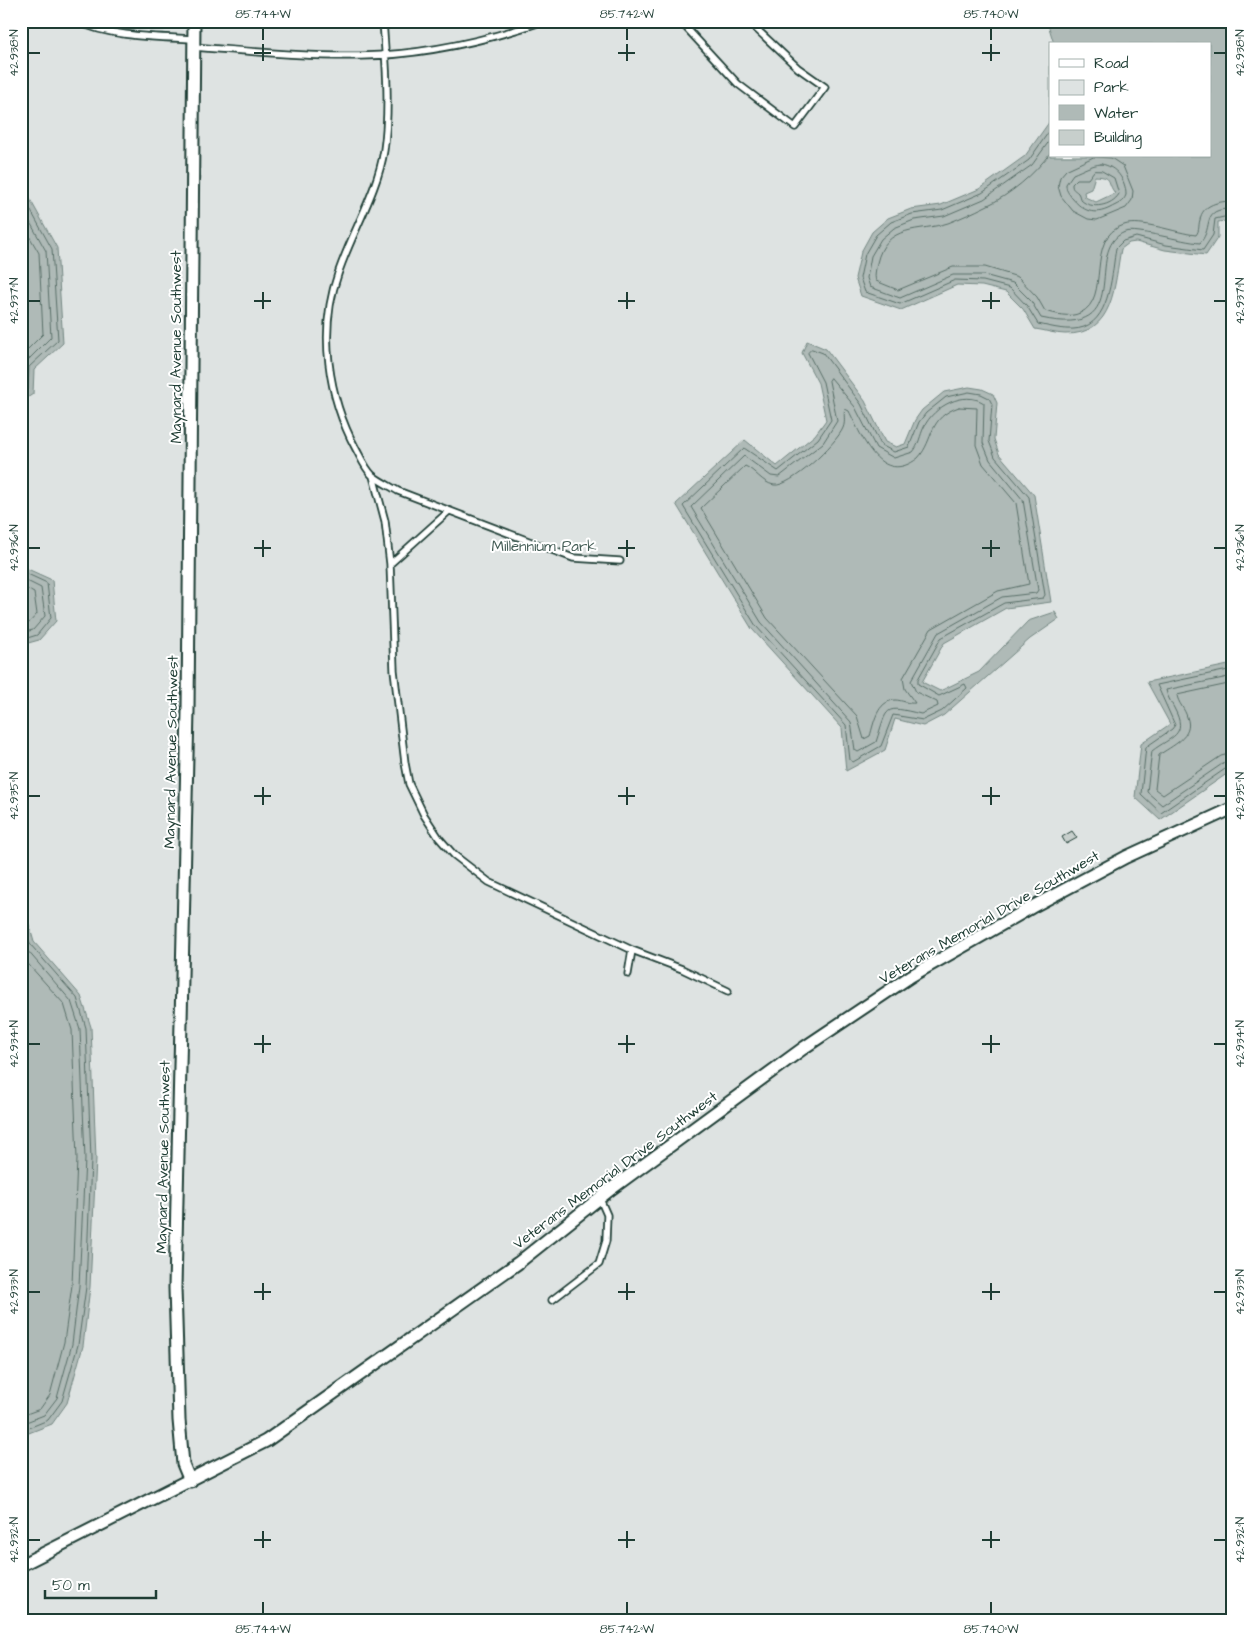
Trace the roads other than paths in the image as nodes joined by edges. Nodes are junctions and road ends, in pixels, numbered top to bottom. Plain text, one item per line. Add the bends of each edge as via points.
1 (77, 21) edge
2 (194, 21) edge
3 (383, 21) edge
4 (544, 21) edge
5 (680, 21) edge
6 (748, 21) edge
7 (193, 43) junction
8 (386, 55) junction
9 (373, 476) junction
10 (449, 511) junction
11 (620, 561) dead end
12 (390, 564) junction
13 (1233, 808) edge
14 (632, 950) junction
15 (628, 974) dead end
16 (728, 991) dead end
17 (600, 1198) junction
18 (552, 1300) dead end
19 (190, 1481) junction
20 (21, 1565) edge

1 - 7 lane via 89,28
2 - 7 street, Maynard Avenue Southwest
3 - 8 lane
4 - 8 lane via 469,43
5 - 6 lane via 738,84 795,127 825,87 798,68
7 - 8 lane via 304,55
7 - 19 street, Maynard Avenue Southwest via 188,711 175,1288 179,1420 183,1464
8 - 9 lane via 384,150 378,176 337,276 329,306 327,349 333,391 346,431
9 - 10 lane via 398,491
9 - 12 lane via 388,536
10 - 11 lane via 573,558
10 - 12 lane
12 - 14 lane via 394,670 405,763 424,816 454,855 488,882
13 - 17 street, Veterans Memorial Drive Southwest via 1126,857 911,976 805,1047
14 - 15 lane
14 - 16 lane
17 - 18 lane via 607,1215 606,1241 599,1264
17 - 19 street, Veterans Memorial Drive Southwest via 457,1308 266,1441
19 - 20 street, Veterans Memorial Drive Southwest

